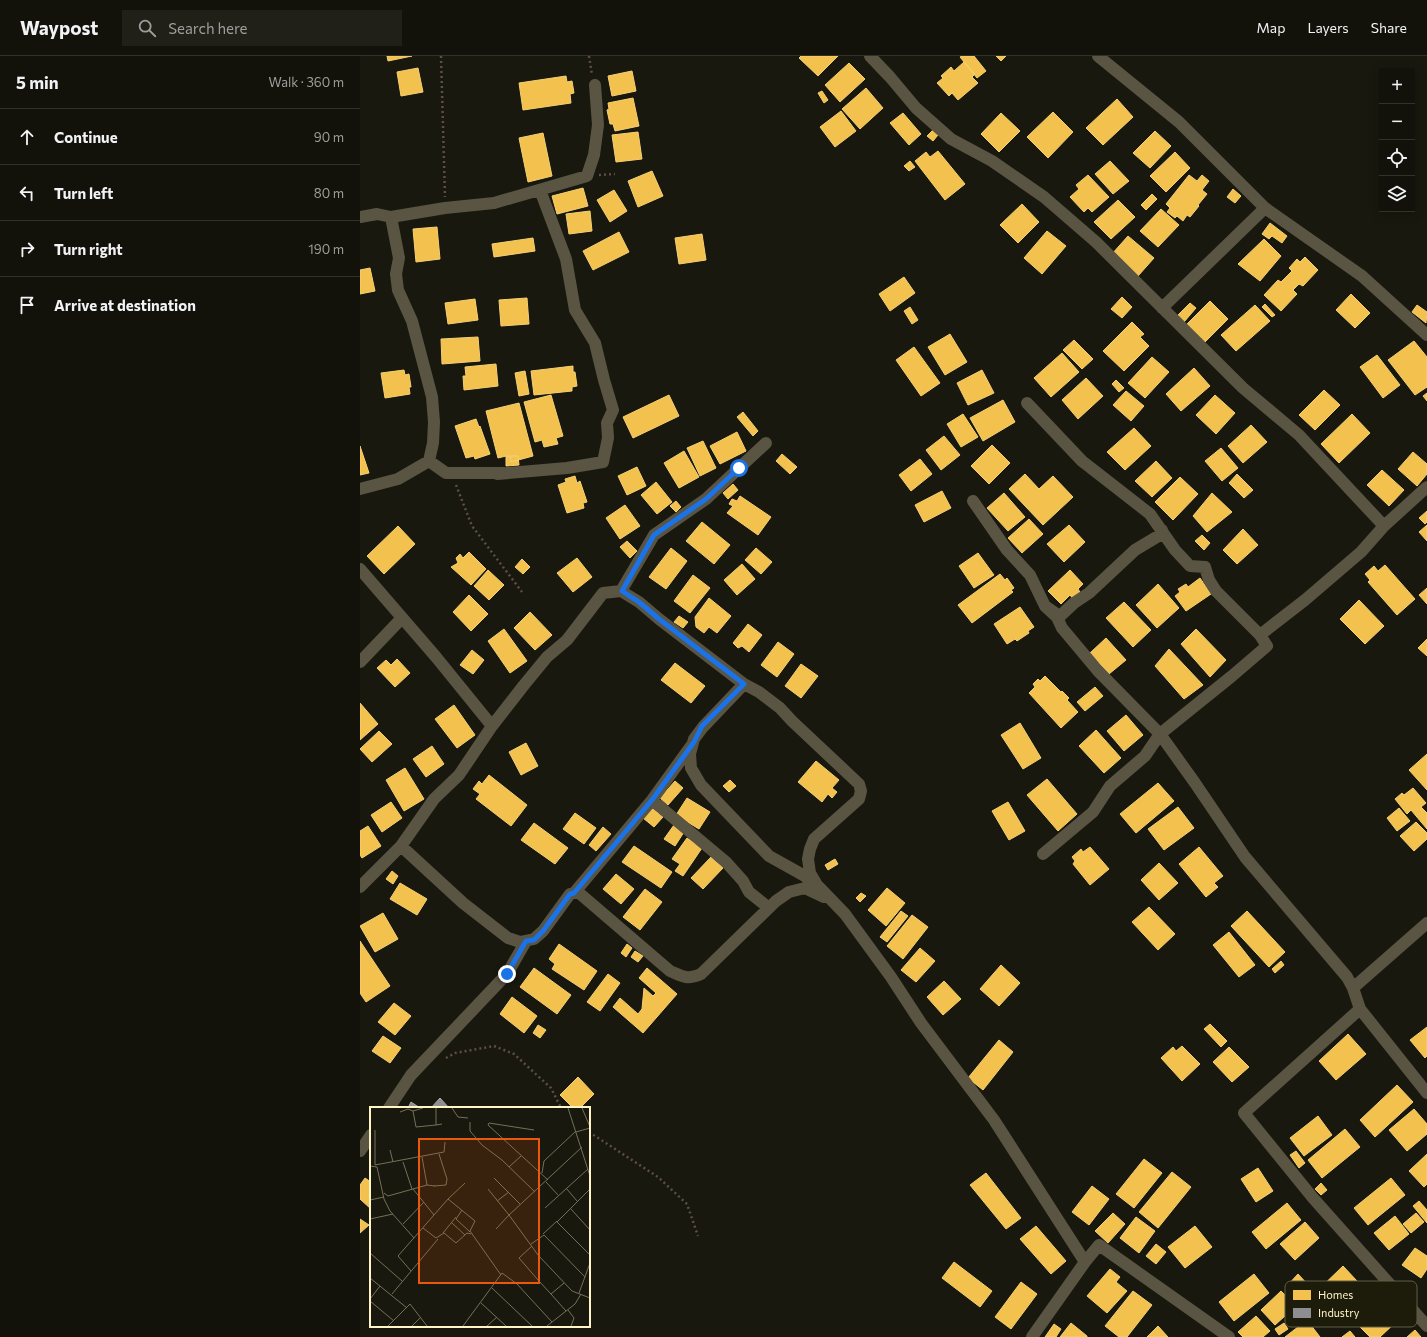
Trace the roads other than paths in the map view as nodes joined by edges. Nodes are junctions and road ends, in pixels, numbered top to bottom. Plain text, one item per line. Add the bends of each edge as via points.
1 (870, 56) edge
2 (1098, 56) edge
3 (594, 82) road end
4 (540, 190) junction
5 (1265, 208) junction
6 (360, 217) edge
7 (390, 217) junction
8 (1162, 308) junction
9 (1427, 335) edge
10 (1028, 403) dead end
11 (766, 443) dead end
12 (429, 461) junction
13 (509, 473) junction
14 (496, 474) dead end
15 (1427, 487) edge
16 (360, 489) edge
17 (973, 501) dead end
18 (1384, 526) junction
19 (1162, 530) junction
20 (360, 569) edge
21 (622, 591) junction
22 (1045, 606) junction
23 (402, 618) junction
24 (1260, 635) junction
25 (360, 662) edge
26 (744, 684) junction
27 (492, 726) junction
28 (1160, 734) junction
29 (694, 742) junction
30 (652, 800) junction
31 (401, 846) junction
32 (1043, 854) dead end
33 (816, 885) junction
34 (360, 887) edge
35 (574, 893) junction
36 (828, 898) junction
37 (769, 908) junction
38 (1427, 923) edge
39 (526, 941) junction
40 (1353, 988) junction
41 (1360, 1009) junction
42 (1427, 1093) edge
43 (390, 1107) edge
44 (370, 1136) edge
45 (360, 1151) edge
46 (1085, 1262) junction
47 (1387, 1281) edge
48 (1417, 1315) edge
49 (1427, 1326) edge
50 (1032, 1337) edge
51 (1229, 1337) edge

1 - 8 street via 916,108 951,139 992,161 1044,196 1096,242
2 - 5 street via 1179,122
3 - 4 street via 598,125 594,155 587,176
4 - 7 street via 494,203
4 - 13 street via 566,259 575,310 595,343 613,410 608,423 603,462
5 - 8 street
5 - 9 street via 1362,276
6 - 7 street via 377,214
7 - 12 street via 399,258 396,274 398,290 412,321 432,397 433,443
8 - 18 street via 1243,388 1299,435
10 - 19 street via 1082,461 1150,514
11 - 21 street via 706,499 654,535
12 - 13 street via 446,474
12 - 16 street via 398,479
13 - 14 street
15 - 18 street
17 - 22 street via 1008,550 1030,575
18 - 24 street via 1361,552
19 - 22 street via 1160,535 1134,550 1089,593 1058,618
19 - 24 street via 1175,550 1190,566 1205,567 1216,591
20 - 23 street
21 - 26 street
21 - 27 street via 603,593 567,640 547,657
22 - 28 street via 1055,612 1062,628 1098,671
23 - 25 street
23 - 27 street
24 - 28 street via 1267,646
26 - 29 street via 702,726
26 - 33 street via 780,708 859,784 859,798 814,840 810,848 810,873
27 - 31 street via 459,776 434,799
28 - 32 street via 1145,756 1110,786 1093,812
28 - 40 street via 1245,857 1347,977
29 - 30 street
29 - 33 street via 690,754 691,768 702,785 769,856
30 - 35 street
30 - 37 street via 726,862 749,892
31 - 34 street
31 - 39 street via 463,903 508,938
33 - 36 street
35 - 37 street via 578,892 585,896 670,970 692,978 702,974
35 - 39 street via 570,894 534,940
36 - 37 street via 805,888 789,892
36 - 46 street via 845,914 921,1023 994,1120
38 - 40 street
39 - 43 street via 507,974 411,1075
40 - 41 street
41 - 42 street
41 - 47 street via 1244,1113 1313,1198
44 - 45 street
46 - 50 street
46 - 51 street via 1099,1245
48 - 49 street

